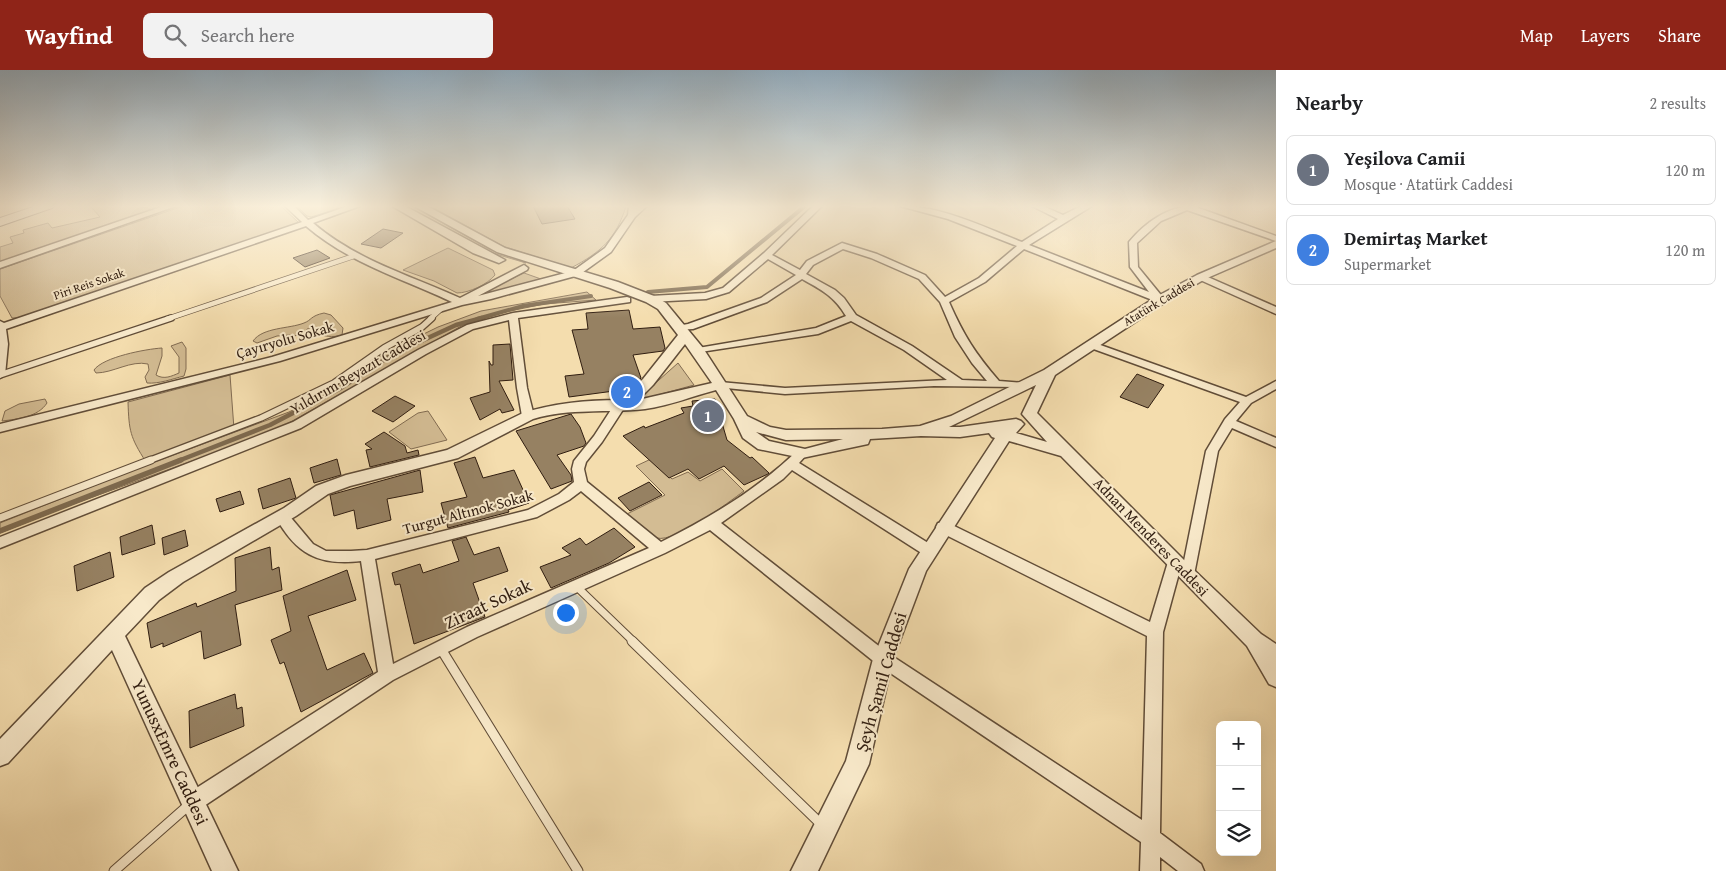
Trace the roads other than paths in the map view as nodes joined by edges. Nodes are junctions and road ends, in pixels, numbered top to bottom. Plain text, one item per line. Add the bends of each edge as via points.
1 (63, 243) edge
2 (246, 243) edge
3 (334, 243) edge
4 (463, 243) edge
5 (489, 243) edge
6 (614, 243) edge
7 (779, 243) edge
8 (1016, 243) edge
9 (1026, 243) edge
10 (1134, 243) edge
11 (1276, 244) edge
12 (1022, 246) junction
13 (767, 255) junction
14 (354, 256) junction
15 (0, 265) edge
16 (524, 268) junction
17 (576, 274) junction
18 (800, 276) junction
19 (1201, 277) junction
20 (559, 279) junction
21 (624, 299) junction
22 (650, 299) junction
23 (1160, 300) junction
24 (944, 301) junction
25 (460, 302) junction
26 (442, 308) junction
27 (1276, 311) edge
28 (513, 316) junction
29 (852, 317) junction
30 (1, 326) edge
31 (683, 332) junction
32 (1092, 345) junction
33 (698, 351) junction
34 (1049, 374) junction
35 (0, 375) edge
36 (959, 383) junction
37 (996, 384) junction
38 (1276, 384) edge
39 (720, 385) junction
40 (1022, 385) junction
41 (1248, 401) junction
42 (989, 402) junction
43 (622, 405) junction
44 (528, 416) junction
45 (742, 419) junction
46 (1229, 422) junction
47 (1017, 424) junction
48 (0, 428) edge
49 (921, 431) junction
50 (800, 434) junction
51 (882, 434) junction
52 (1276, 443) edge
53 (1069, 453) junction
54 (802, 457) junction
55 (581, 484) junction
56 (282, 516) junction
57 (0, 518) edge
58 (711, 523) junction
59 (943, 527) junction
60 (0, 543) edge
61 (660, 549) junction
62 (928, 550) junction
63 (367, 556) junction
64 (1182, 569) junction
65 (576, 586) junction
66 (1155, 632) junction
67 (114, 633) junction
68 (1254, 640) junction
69 (441, 649) junction
70 (1276, 656) edge
71 (883, 659) junction
72 (387, 675) junction
73 (1276, 676) edge
74 (4, 749) edge
75 (194, 801) junction
76 (826, 828) junction
77 (1150, 837) junction
78 (114, 871) edge
79 (226, 871) edge
80 (578, 871) edge
81 (804, 871) edge
82 (1150, 871) edge
83 (1194, 871) edge

1 - 15 street
2 - 30 street, Piri Reis Sokak
3 - 14 street
4 - 16 street
5 - 17 street
6 - 17 street
7 - 13 street
8 - 12 street
9 - 12 street
10 - 23 street via 1134,267
11 - 19 street, Atatürk Caddesi
12 - 23 street
12 - 24 street via 982,280
13 - 18 street
13 - 22 street via 726,290 706,296
14 - 25 street
14 - 35 lane
16 - 20 street
16 - 25 street
17 - 20 street, Çayıryolu Sokak
17 - 22 street
18 - 24 street via 810,263 842,246 922,277
18 - 29 street via 832,292 842,300
18 - 31 street via 764,300
19 - 23 street, Atatürk Caddesi
19 - 27 street
20 - 21 street
20 - 25 street, Çayıryolu Sokak
21 - 28 street, Yıldırım Beyazıt Caddesi
21 - 31 street via 649,309
22 - 31 street via 662,306
23 - 32 street, Atatürk Caddesi
24 - 37 street via 960,337
25 - 26 street, Çayıryolu Sokak
26 - 48 street, Çayıryolu Sokak via 276,359
26 - 57 lane, Yıldırım Beyazıt Caddesi via 422,327 296,402
28 - 44 street
28 - 60 street, Yıldırım Beyazıt Caddesi via 459,332 297,425
29 - 33 street via 818,331
29 - 36 street via 908,348
30 - 35 street
31 - 33 street
31 - 43 street via 648,382
32 - 34 street, Atatürk Caddesi
32 - 41 street
33 - 39 street
34 - 40 street, Atatürk Caddesi
34 - 47 street, Şeyh Şamil Caddesi
36 - 37 street
36 - 39 street via 785,391
37 - 40 street
38 - 41 street
39 - 43 street via 646,404
39 - 45 street
40 - 42 street, Atatürk Caddesi
41 - 46 street
42 - 47 street via 987,408 992,416
42 - 47 street via 998,399 1022,406
42 - 49 street, Atatürk Caddesi via 956,419
43 - 44 street via 567,406
43 - 55 street via 580,460
44 - 56 street via 452,454 333,485
45 - 50 street via 766,431
45 - 54 street via 748,434 764,445
46 - 52 street
46 - 64 street via 1212,451
47 - 49 street via 960,432
47 - 53 street, Adnan Menderes Caddesi
47 - 53 street
47 - 59 street, Şeyh Şamil Caddesi
49 - 51 street
50 - 51 street
50 - 54 street via 791,436 788,445
51 - 54 street
53 - 64 street, Adnan Menderes Caddesi
54 - 58 street, Ziraat Sokak
54 - 62 street
55 - 61 street
55 - 63 street, Turgut Altınok Sokak via 532,514
56 - 63 street, Turgut Altınok Sokak via 308,548 318,554 328,558
56 - 67 street via 220,550 152,594
58 - 61 street, Ziraat Sokak
58 - 71 street
59 - 62 street, Şeyh Şamil Caddesi
59 - 66 street
61 - 65 street, Ziraat Sokak
62 - 71 street, Şeyh Şamil Caddesi
63 - 72 street
64 - 66 street
64 - 68 street, Adnan Menderes Caddesi
65 - 69 street, Ziraat Sokak
65 - 76 lane
66 - 77 street
67 - 74 street
67 - 75 street, YunusxEmre Caddesi
68 - 70 street, Adnan Menderes Caddesi
68 - 73 street
69 - 72 street, Ziraat Sokak
69 - 80 lane
71 - 76 street, Şeyh Şamil Caddesi via 858,764
71 - 77 street
72 - 75 street, Ziraat Sokak
75 - 78 lane
75 - 79 street, YunusxEmre Caddesi
76 - 81 street, Şeyh Şamil Caddesi
77 - 82 street
77 - 83 street

